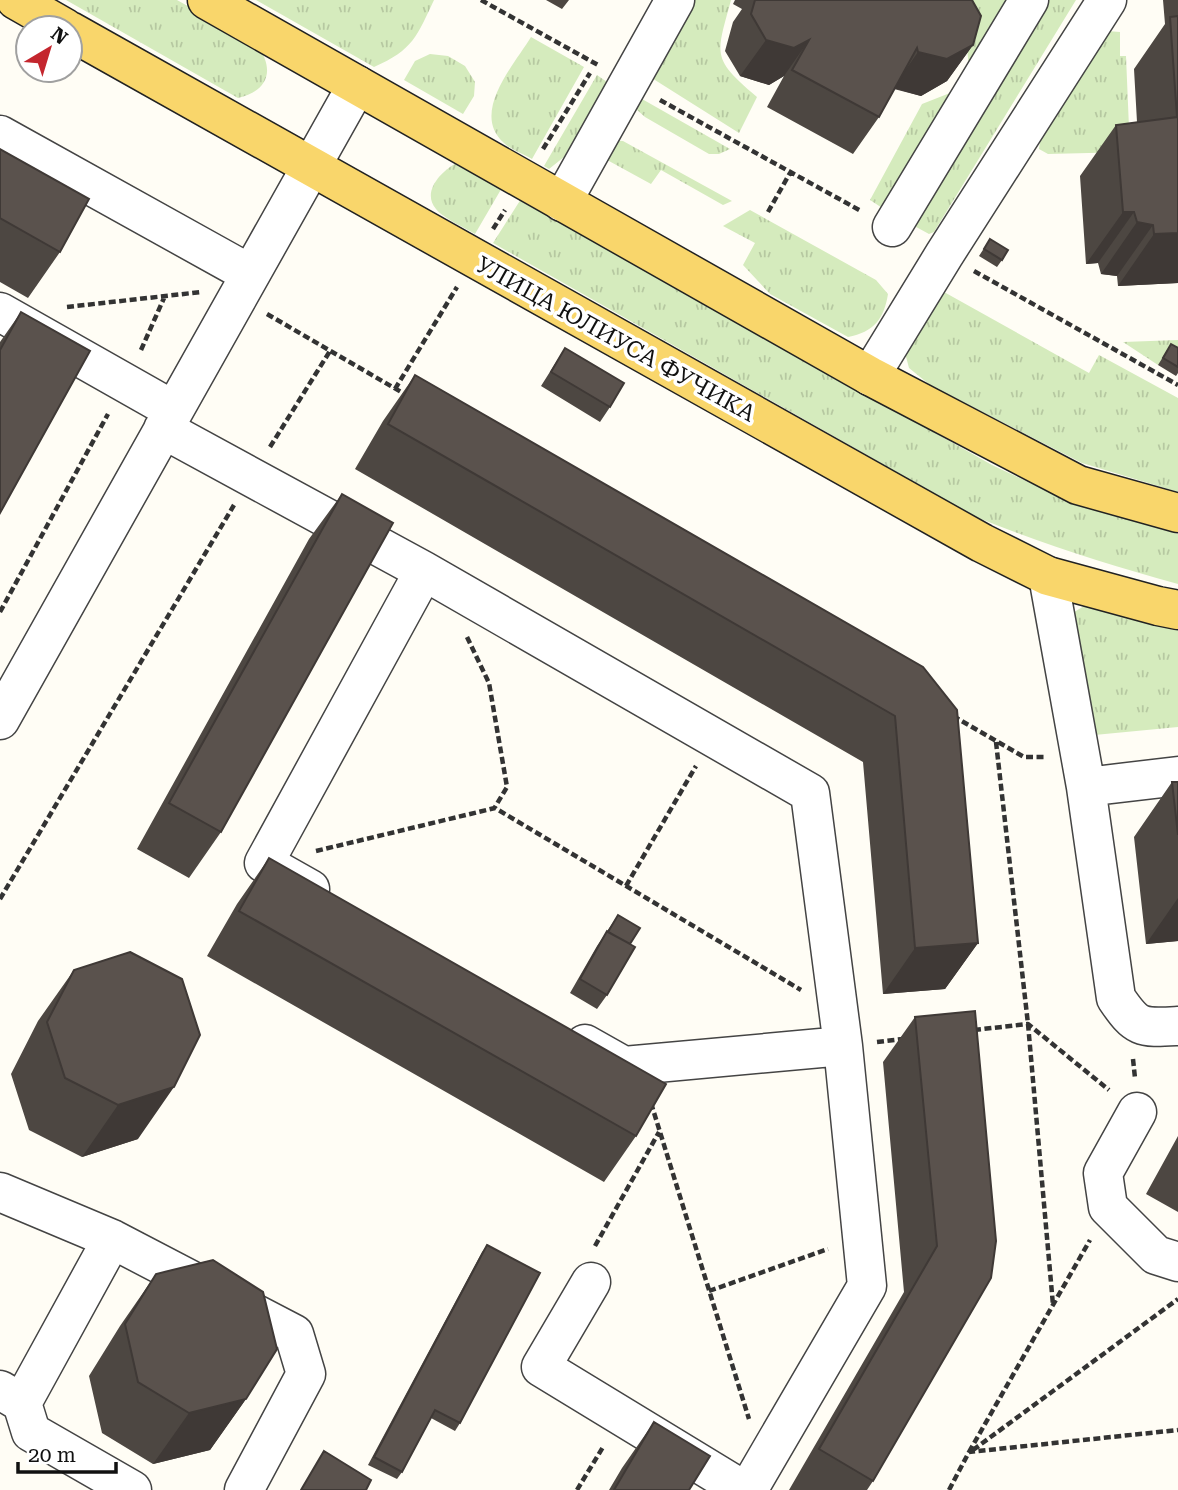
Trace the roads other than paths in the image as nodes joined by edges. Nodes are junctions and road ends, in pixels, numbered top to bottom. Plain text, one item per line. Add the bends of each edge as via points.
1 (16, 0) edge
2 (207, 0) edge
3 (675, 0) edge
4 (1029, 0) edge
5 (1107, 0) edge
6 (40, 14) edge
7 (84, 39) edge
8 (357, 85) junction
9 (0, 135) edge
10 (311, 167) junction
11 (562, 202) junction
12 (892, 227) road end
13 (244, 286) junction
14 (0, 312) edge
15 (870, 376) junction
16 (168, 419) junction
17 (1178, 513) edge
18 (431, 575) junction
19 (1048, 576) junction
20 (1178, 610) edge
21 (0, 720) edge
22 (1083, 773) junction
23 (1178, 776) edge
24 (336, 904) edge
25 (552, 1025) edge
26 (1178, 1026) edge
27 (841, 1029) junction
28 (1137, 1112) road end
29 (0, 1192) edge
30 (112, 1239) junction
31 (1178, 1262) edge
32 (591, 1282) road end
33 (11, 1396) edge
34 (751, 1481) edge
35 (132, 1490) edge
36 (244, 1490) edge

1 - 6 main road
2 - 8 main road
3 - 11 street
4 - 12 street
5 - 15 street
7 - 10 main road, УЛИЦА ЮЛИУСА ФУЧИКА
8 - 10 street
8 - 11 main road
9 - 13 street
10 - 13 street
10 - 19 main road, УЛИЦА ЮЛИУСА ФУЧИКА
11 - 15 main road
13 - 16 street
14 - 16 street via 125,383
15 - 17 main road via 1078,485
16 - 18 street via 251,477
16 - 21 street
18 - 24 street via 264,863
18 - 27 street via 810,793
19 - 20 main road, УЛИЦА ЮЛИУСА ФУЧИКА
19 - 22 street
22 - 23 street
22 - 26 street via 1116,998 1130,1020 1148,1027
25 - 27 street via 624,1066
27 - 34 street via 867,1286
28 - 31 street via 1103,1173 1108,1207 1156,1255
29 - 30 street
30 - 33 street
30 - 36 street via 294,1334 306,1374
32 - 34 street via 541,1367 621,1416
33 - 35 street via 31,1432

